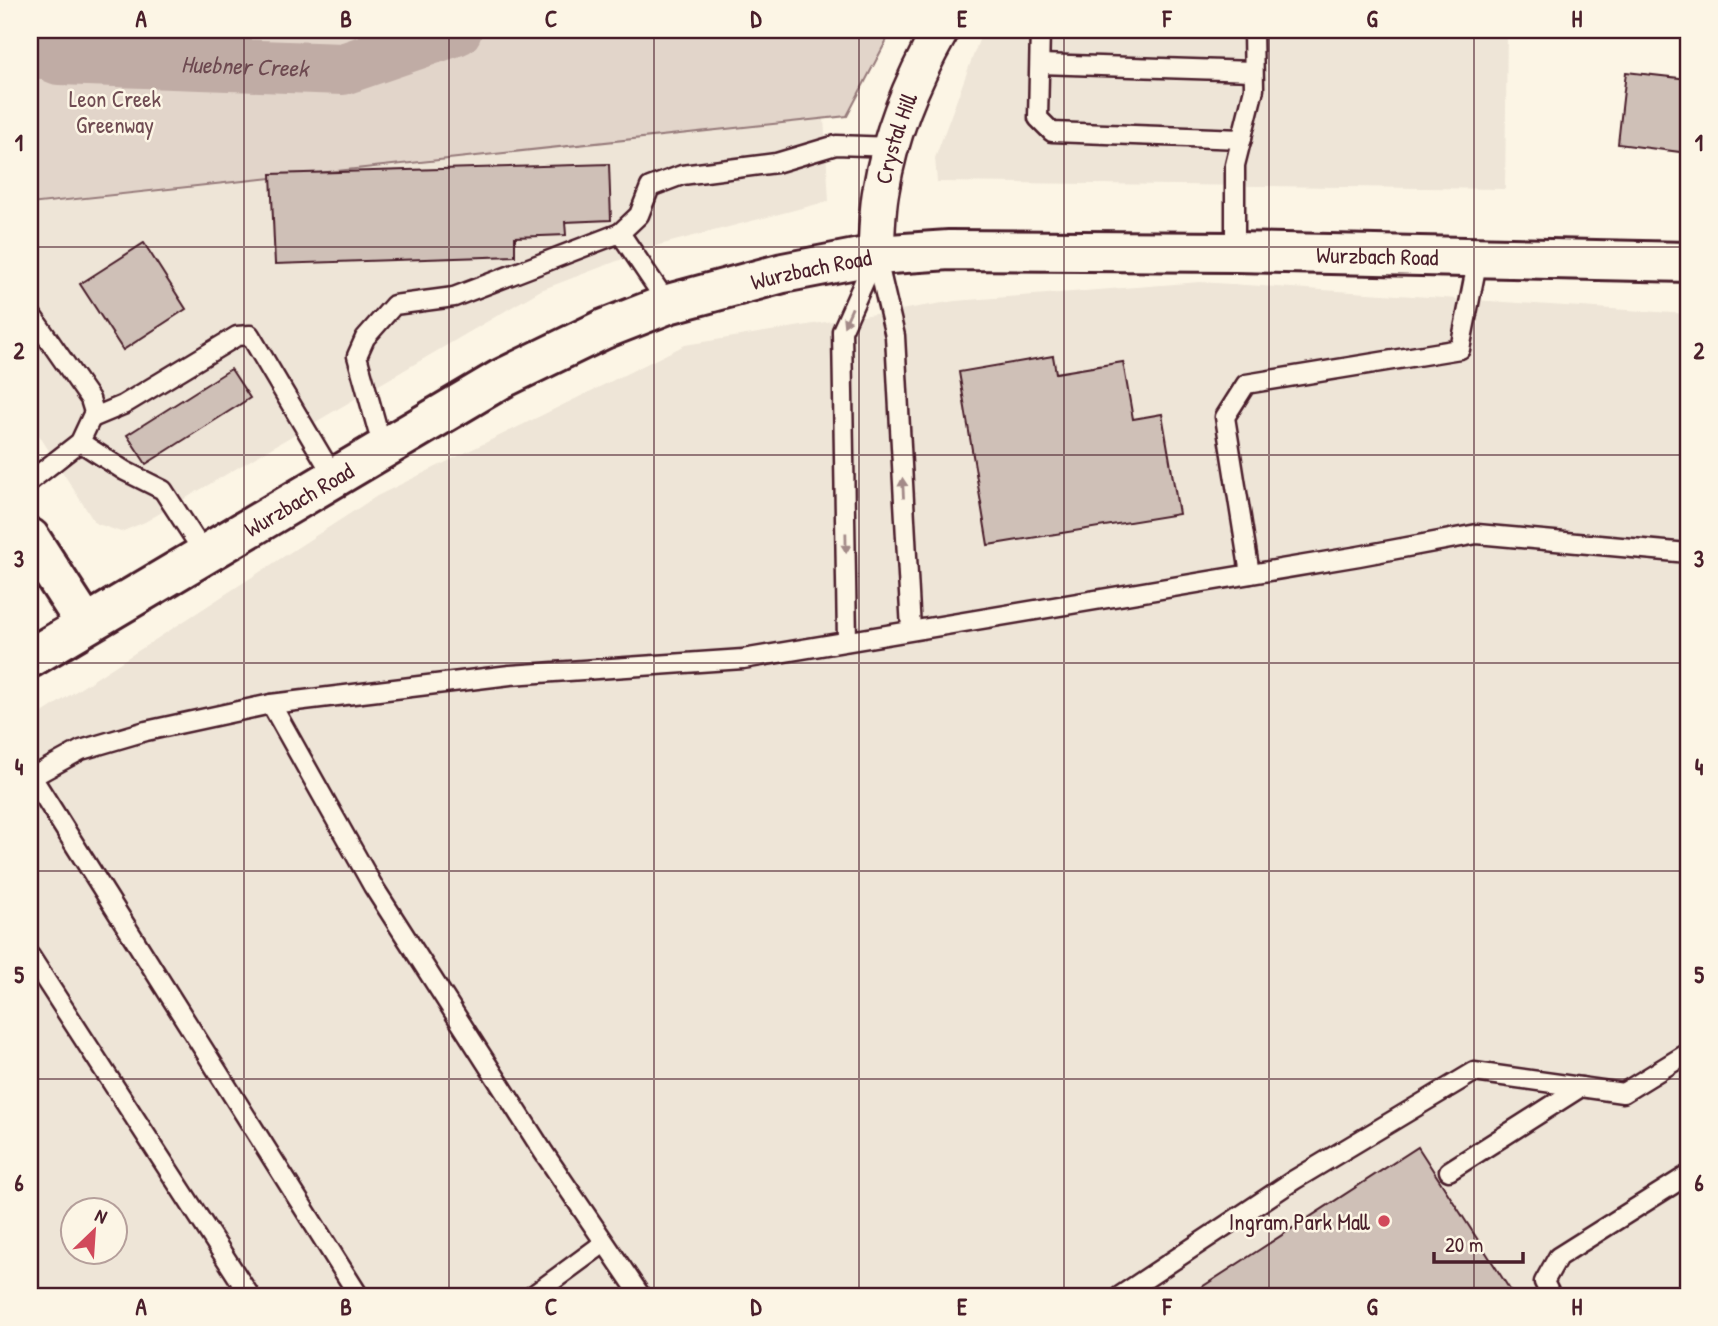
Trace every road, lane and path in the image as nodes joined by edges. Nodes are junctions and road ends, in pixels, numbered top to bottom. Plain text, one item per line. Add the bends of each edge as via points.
1 (941, 30) edge
2 (1040, 30) edge
3 (1253, 30) edge
4 (1040, 64) junction
5 (1253, 71) junction
6 (1242, 139) junction
7 (892, 147) junction
8 (620, 233) junction
9 (1235, 252) junction
10 (876, 255) junction
11 (1478, 258) junction
12 (1688, 262) edge
13 (668, 304) junction
14 (30, 313) edge
15 (92, 418) junction
16 (378, 431) dead end
17 (80, 442) junction
18 (334, 477) junction
19 (30, 481) edge
20 (30, 538) edge
21 (204, 553) junction
22 (1688, 553) edge
23 (1250, 574) junction
24 (85, 623) junction
25 (911, 630) junction
26 (847, 641) junction
27 (30, 659) edge
28 (271, 704) junction
29 (31, 778) edge
30 (30, 956) edge
31 (1688, 1053) edge
32 (1581, 1087) junction
33 (1449, 1171) dead end
34 (1688, 1175) edge
35 (604, 1243) junction
36 (250, 1296) edge
37 (359, 1296) edge
38 (532, 1296) edge
39 (641, 1296) edge
40 (1120, 1296) edge
41 (1550, 1296) edge

1 - 7 street, Crystal Hill via 916,74
2 - 4 lane
3 - 5 lane
4 - 5 lane
4 - 6 lane via 1038,118 1052,132
5 - 6 lane via 1254,89
6 - 9 lane via 1235,165
7 - 8 lane via 836,145 776,163 682,174 650,187 639,215
7 - 10 street, Crystal Hill via 881,190
8 - 13 lane
8 - 16 lane via 454,297 394,305 365,338 357,356
9 - 10 main road, Wurzbach Road via 949,250
9 - 11 main road, Wurzbach Road
10 - 13 main road, Wurzbach Road via 783,273
25 -> 10 lane via 895,336
10 -> 26 lane via 842,331
11 - 12 main road, Wurzbach Road
11 - 23 lane via 1460,349 1246,384 1225,418
13 - 18 main road, Wurzbach Road via 501,379
14 - 15 lane via 90,399
15 - 17 lane
15 - 18 lane via 123,405 237,336 250,335
17 - 19 lane
17 - 21 lane via 163,489
18 - 21 main road, Wurzbach Road
20 - 24 main road
21 - 24 main road, Wurzbach Road
22 - 23 lane via 1477,534
23 - 25 lane
24 - 27 main road, Wurzbach Road
25 - 26 lane
26 - 28 lane via 743,659 510,675
28 - 29 lane via 80,750
28 - 35 lane via 373,886
29 - 37 lane
30 - 36 lane
31 - 32 lane via 1623,1093
32 - 33 lane
32 - 40 lane via 1475,1072 1294,1180
34 - 41 lane via 1558,1257 1545,1282
35 - 38 lane
35 - 39 lane

